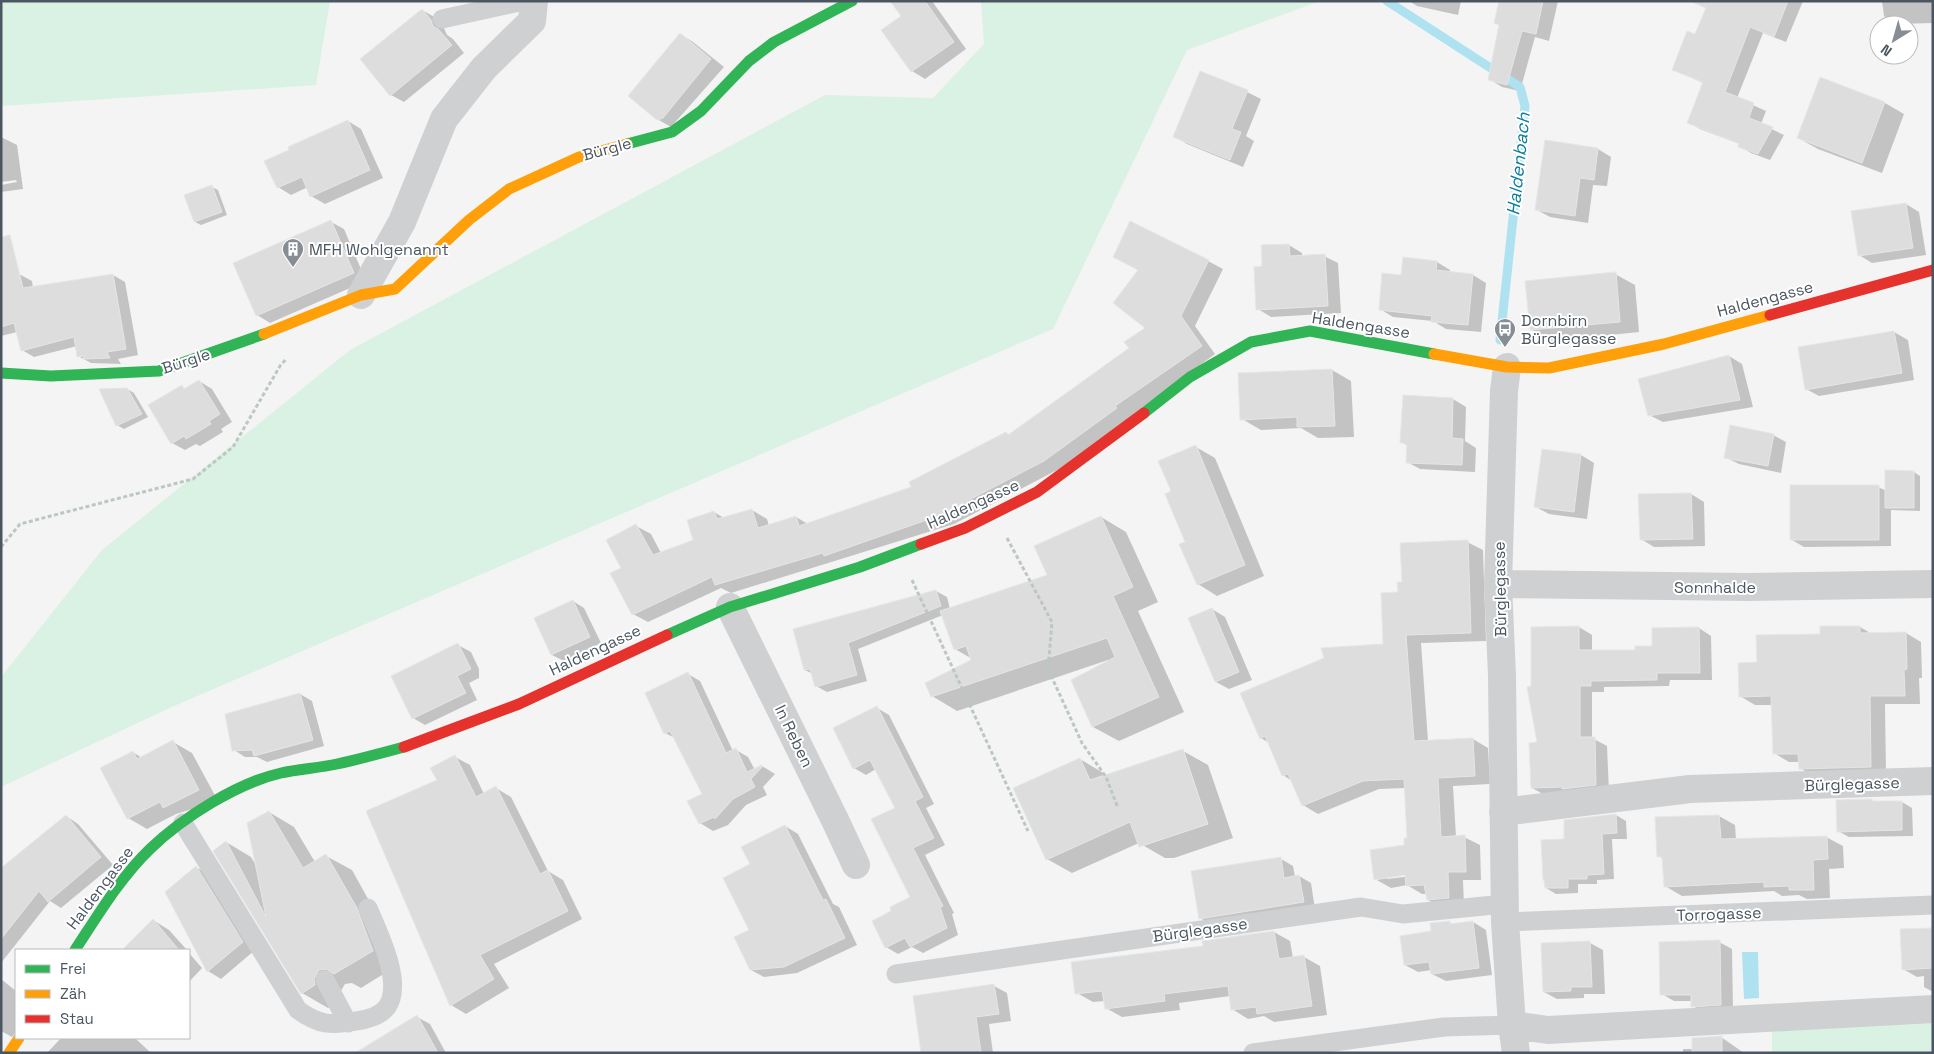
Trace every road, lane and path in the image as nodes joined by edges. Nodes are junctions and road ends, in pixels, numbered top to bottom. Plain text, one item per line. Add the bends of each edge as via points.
1 (524, 1) edge
2 (534, 1) edge
3 (852, 1) edge
4 (442, 20) dead end
5 (1933, 270) edge
6 (361, 295) junction
7 (291, 354) dead end
8 (1506, 367) junction
9 (1, 373) edge
10 (994, 514) junction
11 (1, 547) edge
12 (899, 552) junction
13 (1498, 584) junction
14 (1933, 584) edge
15 (730, 607) junction
16 (1933, 781) edge
17 (1118, 808) dead end
18 (1503, 812) junction
19 (183, 823) junction
20 (1028, 831) dead end
21 (856, 865) dead end
22 (1933, 905) edge
23 (368, 908) dead end
24 (1505, 913) junction
25 (76, 949) edge
26 (896, 974) dead end
27 (325, 980) dead end
28 (1933, 1009) edge
29 (348, 1023) junction
30 (1512, 1025) junction
31 (18, 1039) edge
32 (9, 1053) edge
33 (1253, 1053) edge
34 (1516, 1053) edge

1 - 4 lane
2 - 6 street via 532,21 484,68 444,119 402,222
3 - 6 street, Bürgle via 774,42 749,61 701,112 672,132 579,156 509,189 469,220 395,289
5 - 8 street, Haldengasse via 1664,344 1550,368
6 - 9 street, Bürgle via 159,371 51,376
7 - 11 path via 280,366 232,447 193,479 20,524
8 - 10 street, Haldengasse via 1310,330 1251,342 1190,377 1037,492
8 - 13 street, Bürglegasse
10 - 12 street, Haldengasse
10 - 17 path via 1052,622 1048,669 1082,743 1106,777
12 - 15 street, Haldengasse
12 - 20 path
13 - 14 street, Sonnhalde via 1748,587
13 - 18 street, Bürglegasse
15 - 19 street, Haldengasse via 519,704 410,746 337,764 280,773 250,783 216,800
15 - 21 street, In Reben
16 - 18 street, Bürglegasse via 1690,789
18 - 24 street, Bürglegasse
19 - 25 street, Haldengasse via 150,849 121,883
19 - 29 lane via 298,1010 322,1023
22 - 24 lane, Torrogasse
23 - 29 lane via 388,959 392,992 386,1008 370,1019
24 - 26 lane, Bürglegasse via 1403,914 1361,907
24 - 30 street, Bürglegasse
27 - 29 lane
28 - 30 street via 1548,1030
30 - 33 lane via 1444,1027
30 - 34 street, Bürglegasse
31 - 32 street

